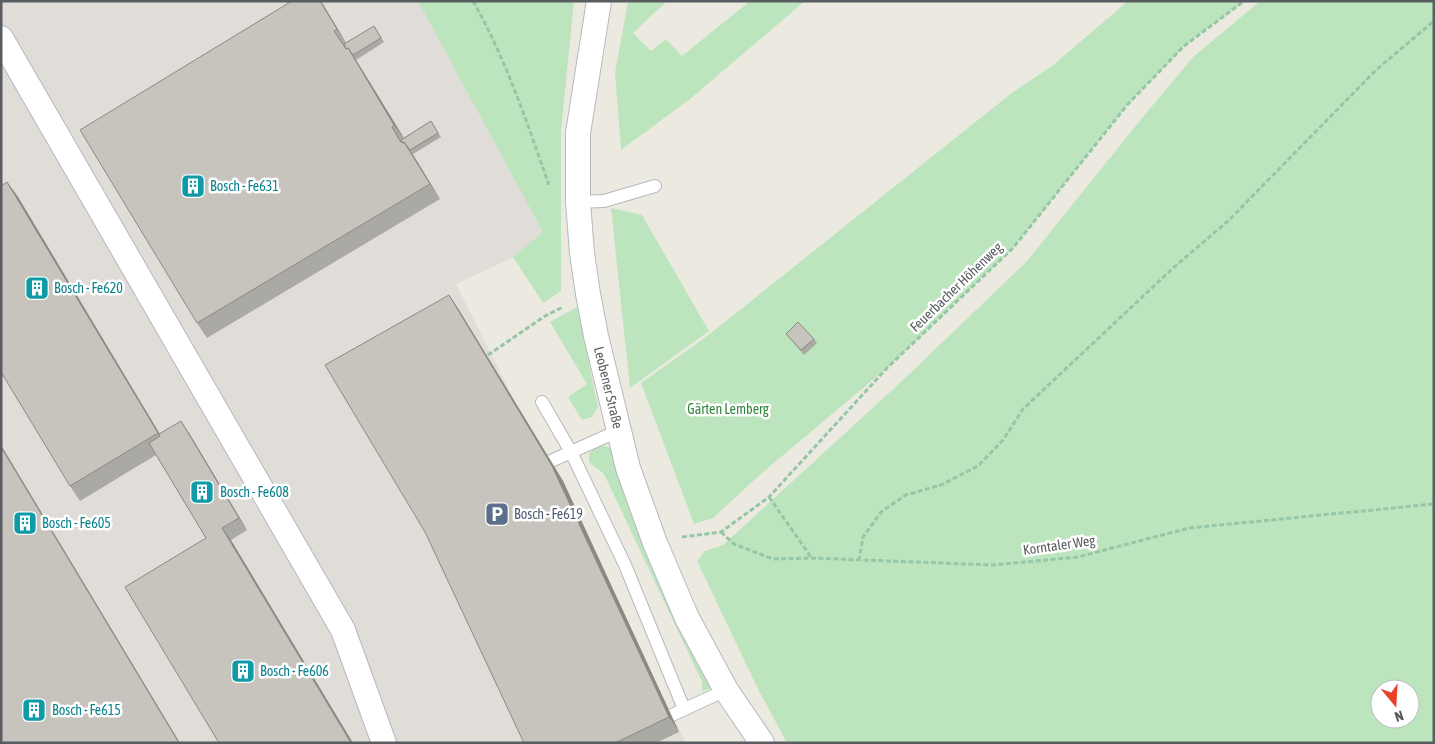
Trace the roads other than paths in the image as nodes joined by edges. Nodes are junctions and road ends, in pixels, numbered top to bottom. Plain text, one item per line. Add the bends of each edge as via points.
1 (599, 1) edge
2 (1, 38) edge
3 (655, 186) dead end
4 (578, 202) junction
5 (542, 402) dead end
6 (618, 431) junction
7 (571, 452) junction
8 (550, 461) edge
9 (726, 690) junction
10 (684, 709) junction
11 (672, 715) dead end
12 (384, 743) edge
13 (762, 743) edge

1 - 4 street, Leobener Straße via 578,133
2 - 12 street via 343,630
3 - 4 lane via 604,201
4 - 6 street, Leobener Straße via 588,294
5 - 7 lane
6 - 7 lane
6 - 9 street, Leobener Straße via 655,543 687,618
7 - 8 lane
7 - 10 lane via 625,565
9 - 10 lane
9 - 13 street, Leobener Straße
10 - 11 lane

